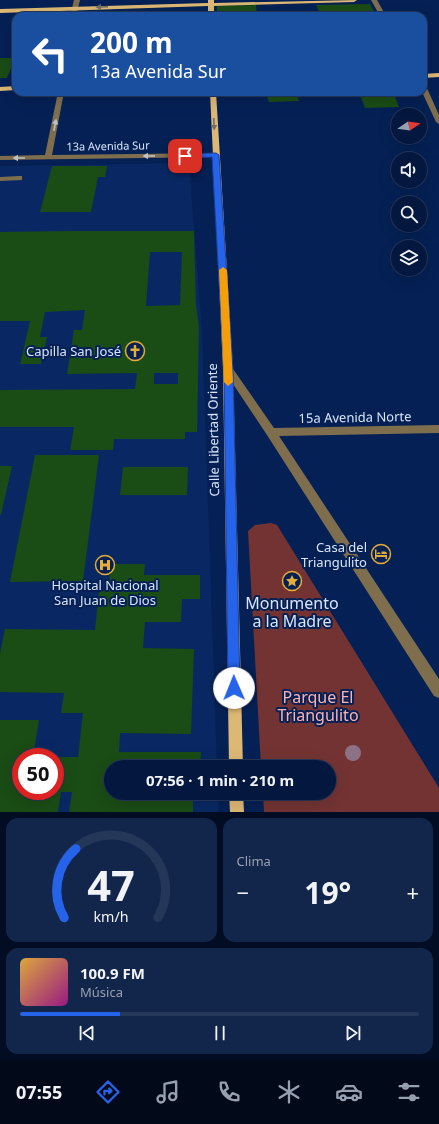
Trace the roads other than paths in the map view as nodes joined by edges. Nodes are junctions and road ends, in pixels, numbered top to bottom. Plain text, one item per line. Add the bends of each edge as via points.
1 (77, 0) edge
2 (354, 0) edge
3 (374, 0) edge
4 (211, 2) edge
5 (74, 9) junction
6 (0, 11) edge
7 (74, 12) edge
8 (381, 12) edge
9 (439, 75) edge
10 (427, 76) edge
11 (12, 88) edge
12 (0, 89) edge
13 (427, 95) edge
14 (60, 96) edge
15 (213, 96) edge
16 (439, 122) edge
17 (216, 155) junction
18 (0, 158) edge
19 (48, 158) junction
20 (20, 178) dead end
21 (0, 179) edge
22 (228, 370) junction
23 (439, 429) edge
24 (271, 432) junction
25 (439, 691) edge
26 (236, 760) edge
27 (236, 800) edge
28 (237, 812) edge

1 - 5 street
2 - 4 main road
3 - 8 street
4 -> 5 main road
5 - 6 main road
5 - 7 street
9 - 10 main road
11 - 12 main road
13 - 16 street
19 -> 14 street
15 -> 17 main road, Calle Libertad Oriente
17 -> 19 street, 13a Avenida Sur
17 - 22 main road, Calle Libertad Oriente
19 -> 18 street, 13a Avenida Sur
20 - 21 street
22 - 24 street
22 - 26 main road, Calle Libertad Oriente
23 - 24 street, 15a Avenida Norte
24 - 25 street
27 - 28 main road

